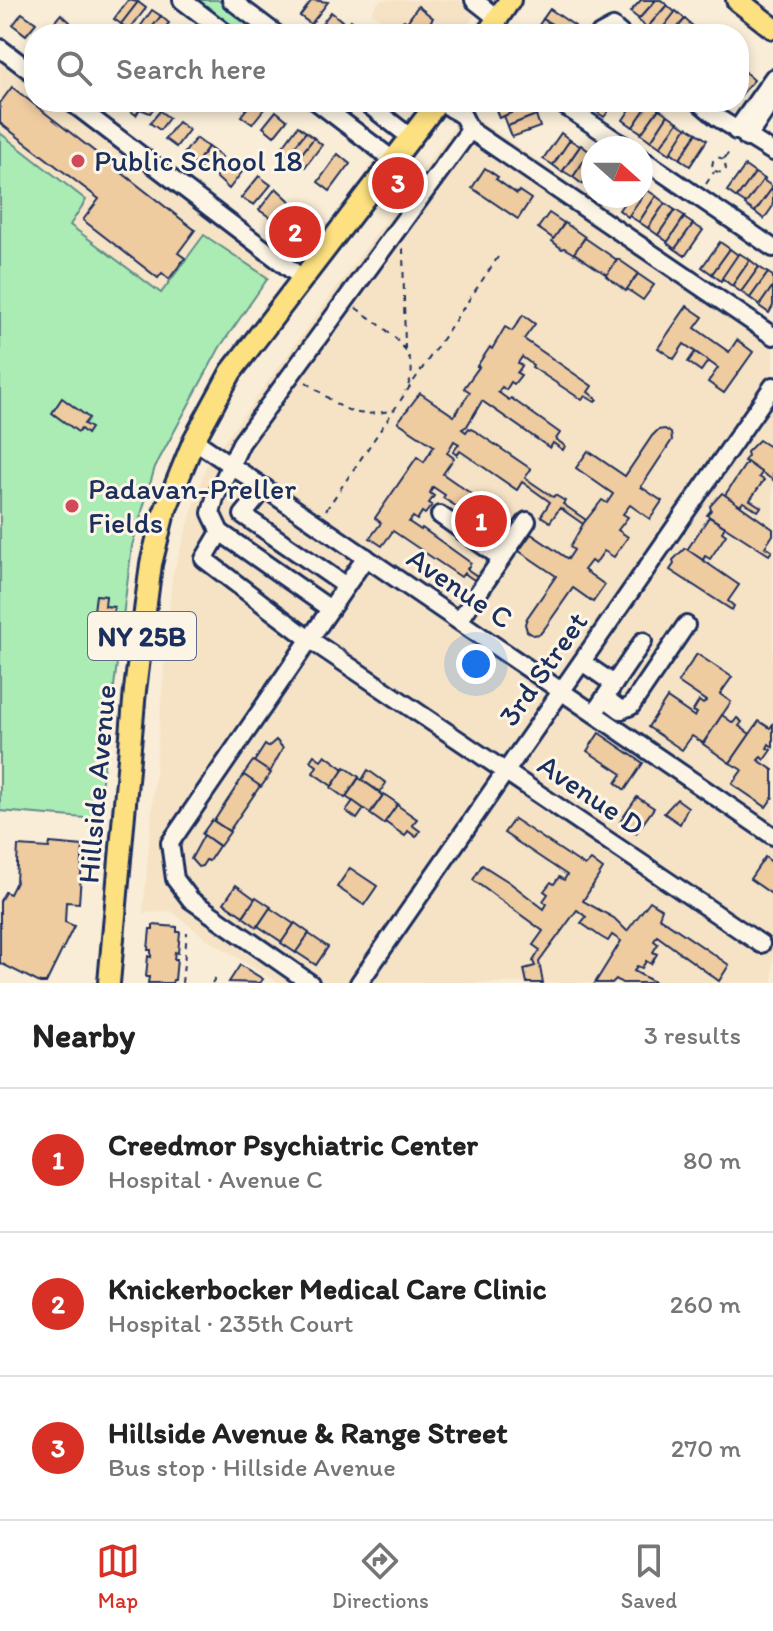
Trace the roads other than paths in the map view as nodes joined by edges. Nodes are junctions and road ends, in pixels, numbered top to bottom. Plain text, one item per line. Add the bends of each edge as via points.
1 (182, 0) edge
2 (231, 0) edge
3 (474, 0) edge
4 (510, 0) edge
5 (737, 0) edge
6 (214, 24) edge
7 (263, 24) edge
8 (492, 24) edge
9 (494, 24) edge
10 (773, 28) edge
11 (0, 48) edge
12 (24, 66) edge
13 (773, 78) edge
14 (773, 99) edge
15 (84, 112) edge
16 (330, 112) edge
17 (378, 112) edge
18 (431, 112) edge
19 (456, 112) edge
20 (574, 112) edge
21 (712, 112) edge
22 (470, 130) junction
23 (742, 134) junction
24 (609, 136) edge
25 (410, 137) junction
26 (773, 152) edge
27 (393, 160) junction
28 (653, 166) edge
29 (773, 248) edge
30 (302, 278) junction
31 (773, 336) edge
32 (773, 386) edge
33 (194, 440) junction
34 (231, 464) junction
35 (265, 488) junction
36 (440, 515) dead end
37 (527, 521) dead end
38 (220, 532) junction
39 (366, 557) junction
40 (501, 558) junction
41 (346, 586) junction
42 (330, 609) junction
43 (459, 621) junction
44 (686, 625) dead end
45 (309, 639) junction
46 (643, 641) dead end
47 (582, 662) junction
48 (562, 691) junction
49 (610, 691) junction
50 (594, 714) junction
51 (506, 772) junction
52 (773, 836) edge
53 (761, 944) dead end
54 (109, 983) edge
55 (310, 983) edge
56 (359, 983) edge

1 - 6 street
2 - 7 street
3 - 8 street
4 - 9 main road
5 - 10 main road
11 - 12 street
13 - 23 street
14 - 23 street
15 - 30 street
16 - 27 street
17 - 25 street
18 - 25 main road, Hillside Avenue / NY 25B
19 - 22 street
20 - 24 street
21 - 23 street
22 - 31 street
22 - 34 street via 241,443
23 - 26 street
25 - 27 main road, Hillside Avenue / NY 25B
27 - 30 main road, Hillside Avenue / NY 25B
28 - 29 street
30 - 33 main road, Hillside Avenue / NY 25B via 231,372
32 - 47 street, 3rd Street
33 - 34 street, Avenue C
33 - 54 main road, Hillside Avenue / NY 25B via 163,516 151,564
34 - 35 street, Avenue C
34 - 38 street via 211,513
35 - 39 street, Avenue C
35 - 41 street via 243,515
36 - 40 street
37 - 40 street
38 - 42 street
38 - 45 street, Avenue D via 204,559
39 - 41 street
39 - 43 street, Avenue C
40 - 43 street
41 - 42 street
42 - 45 street
43 - 48 street, Avenue C
44 - 49 street via 631,706 621,710
45 - 51 street, Avenue D
45 - 55 street via 170,843 175,879 191,900
46 - 49 street
47 - 48 street, 3rd Street
47 - 49 street
48 - 50 street, Avenue C
48 - 51 street, 3rd Street
49 - 50 street
50 - 52 street, Avenue C
51 - 53 street, Avenue D
51 - 56 street, 3rd Street

